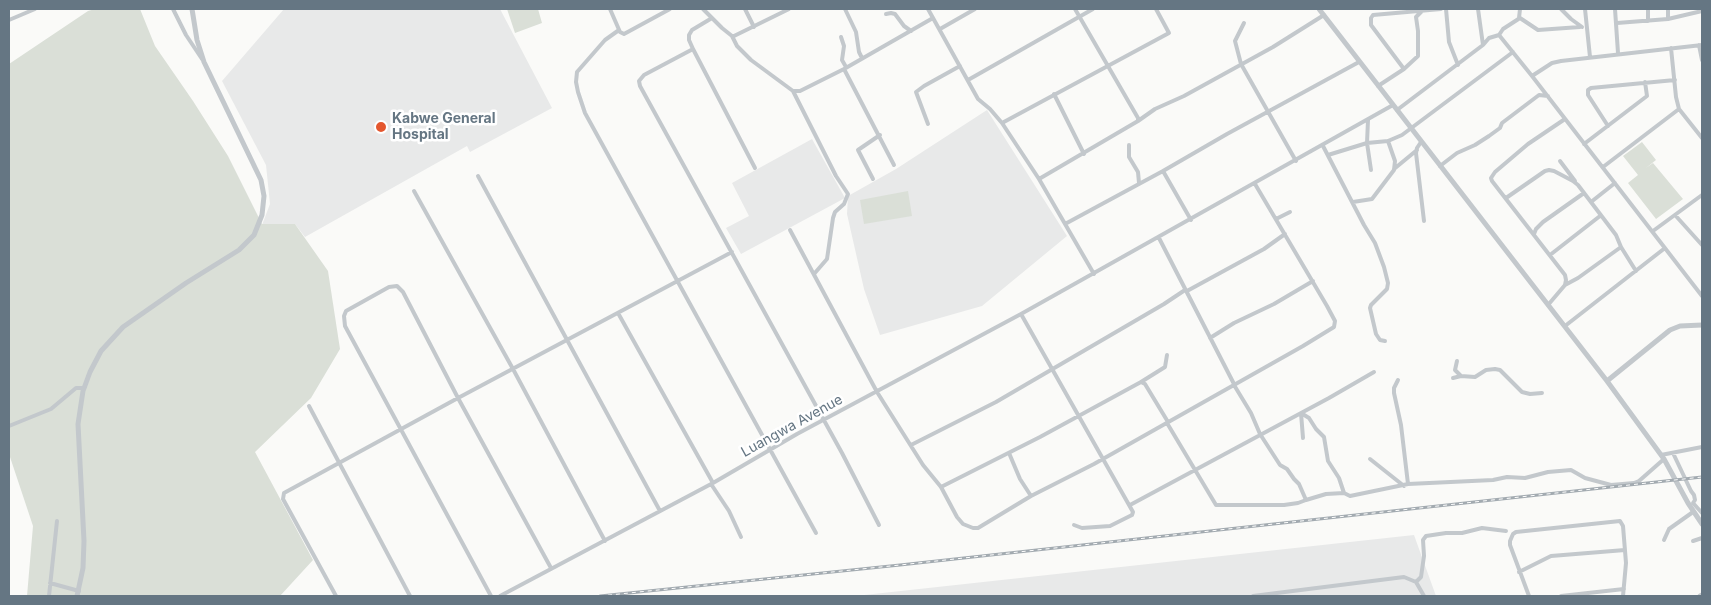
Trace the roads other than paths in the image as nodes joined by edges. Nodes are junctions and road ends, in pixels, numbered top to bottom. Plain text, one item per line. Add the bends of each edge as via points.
1 (35, 9) edge
2 (173, 9) edge
3 (192, 9) edge
4 (610, 9) edge
5 (670, 9) edge
6 (703, 9) edge
7 (745, 9) edge
8 (789, 9) edge
9 (845, 9) edge
10 (928, 9) edge
11 (975, 9) edge
12 (1075, 9) edge
13 (1094, 9) edge
14 (1156, 9) edge
15 (1319, 9) edge
16 (1441, 9) edge
17 (1446, 9) edge
18 (1478, 9) edge
19 (1520, 9) edge
20 (1561, 9) edge
21 (1585, 9) edge
22 (1615, 9) edge
23 (1648, 9) edge
24 (1668, 9) edge
25 (1693, 10) edge
26 (1422, 11) junction
27 (1702, 11) edge
28 (886, 14) dead end
29 (1324, 15) junction
30 (1079, 16) junction
31 (712, 18) junction
32 (933, 18) junction
33 (1519, 18) junction
34 (1668, 19) junction
35 (9, 20) edge
36 (1648, 20) junction
37 (1244, 23) dead end
38 (1617, 23) junction
39 (754, 27) junction
40 (1580, 27) junction
41 (1586, 28) junction
42 (940, 29) junction
43 (619, 30) junction
44 (911, 31) junction
45 (1499, 35) junction
46 (732, 36) junction
47 (841, 37) dead end
48 (1483, 45) junction
49 (1701, 45) edge
50 (1671, 48) junction
51 (693, 49) junction
52 (1513, 52) junction
53 (1618, 53) junction
54 (1590, 57) junction
55 (862, 58) junction
56 (1702, 60) edge
57 (204, 62) junction
58 (1360, 62) junction
59 (1241, 64) junction
60 (1458, 65) junction
61 (960, 66) junction
62 (1108, 66) junction
63 (845, 68) junction
64 (1404, 69) junction
65 (1532, 76) junction
66 (968, 80) junction
67 (1675, 80) junction
68 (1645, 82) junction
69 (1378, 86) junction
70 (793, 91) junction
71 (1054, 94) junction
72 (1548, 96) junction
73 (1395, 108) junction
74 (1679, 109) junction
75 (1268, 112) junction
76 (1565, 119) junction
77 (1368, 120) junction
78 (1138, 121) junction
79 (1002, 123) junction
80 (928, 124) dead end
81 (1608, 126) junction
82 (1411, 128) junction
83 (880, 135) junction
84 (1702, 138) edge
85 (1388, 141) junction
86 (1422, 142) junction
87 (1368, 143) junction
88 (1584, 144) junction
89 (1129, 145) dead end
90 (1323, 146) junction
91 (1417, 150) junction
92 (1084, 154) junction
93 (1328, 155) junction
94 (1296, 161) junction
95 (1560, 161) dead end
96 (894, 165) dead end
97 (1440, 166) junction
98 (755, 168) dead end
99 (1603, 168) junction
100 (1394, 169) junction
101 (1371, 170) dead end
102 (1163, 171) junction
103 (478, 176) dead end
104 (873, 179) dead end
105 (1039, 179) junction
106 (1139, 183) junction
107 (1576, 183) junction
108 (1615, 183) junction
109 (1255, 184) junction
110 (414, 191) dead end
111 (1584, 193) junction
112 (1702, 195) edge
113 (1506, 198) junction
114 (1353, 202) junction
115 (1591, 202) junction
116 (1290, 212) dead end
117 (1675, 215) junction
118 (1600, 216) junction
119 (1276, 219) junction
120 (1191, 220) junction
121 (1424, 220) dead end
122 (1064, 224) junction
123 (790, 230) dead end
124 (1652, 231) junction
125 (1286, 234) junction
126 (1534, 234) junction
127 (1702, 234) edge
128 (1159, 238) junction
129 (1697, 238) junction
130 (1702, 245) edge
131 (1621, 247) junction
132 (1665, 248) junction
133 (732, 252) junction
134 (1550, 255) junction
135 (1636, 271) junction
136 (814, 274) junction
137 (1094, 274) junction
138 (678, 280) junction
139 (1313, 281) junction
140 (1565, 284) junction
141 (1186, 290) junction
142 (1702, 296) edge
143 (1548, 305) junction
144 (618, 313) junction
145 (1021, 314) junction
146 (1702, 325) edge
147 (1565, 326) junction
148 (1210, 338) junction
149 (567, 341) junction
150 (1385, 342) dead end
151 (1167, 355) dead end
152 (1457, 361) dead end
153 (513, 369) junction
154 (1051, 369) junction
155 (1374, 372) dead end
156 (1461, 376) junction
157 (1453, 378) dead end
158 (1398, 380) dead end
159 (1607, 381) junction
160 (1141, 382) junction
161 (1234, 384) junction
162 (84, 388) junction
163 (877, 392) junction
164 (1542, 393) dead end
165 (458, 398) junction
166 (309, 406) dead end
167 (1302, 413) junction
168 (1080, 416) junction
169 (824, 421) junction
170 (1167, 423) junction
171 (9, 426) edge
172 (401, 430) junction
173 (1260, 434) junction
174 (1304, 438) dead end
175 (911, 445) junction
176 (1702, 447) edge
177 (771, 450) junction
178 (1009, 452) junction
179 (1672, 452) junction
180 (1663, 457) junction
181 (1104, 458) junction
182 (1370, 459) dead end
183 (339, 463) junction
184 (1195, 470) junction
185 (712, 484) junction
186 (1406, 485) junction
187 (940, 487) junction
188 (1344, 493) junction
189 (1031, 496) junction
190 (1306, 500) junction
191 (1696, 500) junction
192 (1702, 500) edge
193 (1130, 506) junction
194 (660, 511) junction
195 (1693, 512) junction
196 (1702, 514) edge
197 (57, 521) dead end
198 (879, 524) dead end
199 (1702, 524) edge
200 (1074, 525) dead end
201 (1506, 531) dead end
202 (816, 533) dead end
203 (740, 537) dead end
204 (1702, 538) edge
205 (1664, 540) dead end
206 (605, 541) junction
207 (1693, 541) dead end
208 (1625, 550) junction
209 (551, 568) junction
210 (1519, 572) junction
211 (1416, 582) junction
212 (50, 583) junction
213 (1624, 589) junction
214 (78, 593) edge
215 (49, 596) edge
216 (336, 596) edge
217 (410, 596) edge
218 (491, 596) edge
219 (500, 596) edge
220 (1253, 596) edge
221 (1424, 596) edge
222 (1529, 596) edge
223 (1561, 596) edge
224 (1623, 596) edge

1 - 35 street
2 - 57 street
3 - 57 street
4 - 43 street
5 - 43 street via 628,32 622,34
6 - 31 street
7 - 39 street
8 - 39 street
9 - 55 street via 856,32
10 - 32 street
11 - 42 street
12 - 30 street
13 - 30 street
14 - 62 street via 1169,33
15 - 29 street
16 - 26 street
17 - 60 street via 1449,42
18 - 48 street
19 - 33 street
20 - 40 street
21 - 41 street
22 - 38 street
23 - 36 street
24 - 34 street
25 - 27 street
25 - 34 street
26 - 64 street via 1416,17 1418,56
26 - 64 street via 1371,18 1371,25
28 - 44 street via 895,14
29 - 58 street
29 - 59 street
30 - 62 street
30 - 66 street
31 - 46 street
31 - 51 street via 692,30 689,40
32 - 42 street
32 - 44 street
33 - 40 street via 1538,30
33 - 45 street, Luangwa Avenue
34 - 36 street
36 - 38 street
37 - 59 street via 1235,41
38 - 53 street
39 - 46 street
40 - 41 street
41 - 54 street
42 - 61 street
43 - 138 street via 605,40 577,72 578,92 585,112
44 - 55 street
45 - 48 street, Luangwa Avenue via 1489,38
45 - 52 street
46 - 70 street via 751,60
47 - 63 street
48 - 60 street, Luangwa Avenue
49 - 50 street
49 - 56 street
50 - 53 street
50 - 67 street
51 - 98 street
51 - 133 street via 644,74 640,86
52 - 65 street
52 - 82 street
53 - 54 street
54 - 65 street via 1552,63
55 - 63 street
57 - 162 street via 261,180 264,196 262,216 254,235 238,250 123,327 101,350
58 - 69 street
58 - 75 street
59 - 75 street
59 - 78 street
60 - 73 street, Luangwa Avenue
61 - 66 street
61 - 80 street via 916,92
62 - 71 street
62 - 78 street
63 - 70 street via 804,90
63 - 83 street
64 - 69 street
65 - 72 street
66 - 79 street via 978,99
67 - 68 street
67 - 74 street
68 - 81 street via 1648,96
68 - 81 street via 1588,90 1591,102
69 - 73 street
70 - 136 street via 848,194 833,218 827,259
71 - 79 street
71 - 92 street
72 - 76 street
72 - 97 street via 1539,95 1489,136
73 - 77 street, Luangwa Avenue
73 - 82 street
74 - 84 street
74 - 99 street
75 - 94 street
75 - 102 street
76 - 88 street
76 - 113 street via 1528,144 1492,176 1492,181
77 - 87 street
77 - 90 street, Luangwa Avenue
78 - 92 street
79 - 105 street
81 - 88 street
82 - 85 street
82 - 86 street
83 - 96 street
83 - 104 street via 858,150
85 - 87 street
85 - 100 street via 1395,161
86 - 91 street
86 - 97 street
87 - 93 street
87 - 101 street
88 - 99 street
89 - 106 street via 1129,157 1138,172
90 - 93 street
90 - 94 street, Luangwa Avenue
91 - 100 street
91 - 121 street
92 - 105 street
93 - 114 street
94 - 109 street, Luangwa Avenue
95 - 107 street
97 - 143 street
99 - 108 street
100 - 114 street via 1372,200
102 - 106 street
102 - 120 street
103 - 149 street
105 - 122 street
106 - 122 street
107 - 111 street
107 - 113 street via 1550,170 1540,173
108 - 115 street
108 - 124 street
109 - 119 street
109 - 120 street, Luangwa Avenue
110 - 153 street
111 - 115 street
111 - 126 street via 1543,222
112 - 117 street
113 - 126 street
114 - 150 street via 1375,243 1388,283 1387,289 1370,308 1376,334
115 - 118 street
116 - 119 street
117 - 124 street
117 - 129 street
118 - 131 street via 1616,235
118 - 134 street
119 - 125 street
120 - 128 street, Luangwa Avenue
122 - 137 street
123 - 136 street
124 - 132 street
125 - 139 street
125 - 141 street
126 - 134 street
127 - 129 street
128 - 137 street, Luangwa Avenue
128 - 141 street
129 - 130 street
131 - 135 street
131 - 140 street
132 - 135 street
132 - 142 street
133 - 138 street
133 - 169 street
134 - 140 street via 1565,275
135 - 147 street
136 - 163 street
137 - 145 street, Luangwa Avenue
138 - 144 street
138 - 177 street
139 - 148 street
139 - 161 street via 1335,321 1334,327
140 - 143 street
141 - 148 street
141 - 154 street
143 - 147 street
144 - 149 street
144 - 185 street
145 - 154 street
145 - 163 street, Luangwa Avenue
146 - 159 street via 1680,326 1667,332
147 - 159 street
148 - 161 street
149 - 153 street
149 - 194 street
151 - 160 street via 1165,367
152 - 156 street via 1455,370
153 - 165 street
153 - 206 street
154 - 168 street
154 - 175 street via 996,402
155 - 167 street
156 - 157 street
156 - 164 street via 1475,377 1486,370 1500,370 1522,392
158 - 186 street via 1394,393 1401,425
159 - 180 street
160 - 168 street
160 - 170 street
161 - 170 street
161 - 173 street
162 - 171 street via 76,388 51,408
162 - 214 street via 78,424 84,541
163 - 169 street, Luangwa Avenue
163 - 175 street
165 - 172 street
165 - 172 street via 400,288 389,287 366,299 346,311 345,326
165 - 209 street
166 - 183 street
167 - 173 street
167 - 174 street
167 - 188 street via 1324,437 1328,461
168 - 178 street
168 - 181 street
169 - 177 street, Luangwa Avenue
169 - 198 street
170 - 181 street
170 - 184 street
172 - 183 street
172 - 218 street
173 - 184 street
173 - 190 street via 1280,465 1299,484
175 - 187 street
176 - 179 street
177 - 185 street, Luangwa Avenue
177 - 202 street
178 - 187 street
178 - 189 street
179 - 180 street
179 - 191 street
180 - 186 street via 1634,483 1611,485 1585,478 1571,470 1525,478
180 - 195 street
181 - 189 street
181 - 193 street
182 - 186 street
183 - 216 street via 283,495
183 - 217 street
184 - 190 street via 1216,505 1284,505
184 - 193 street
185 - 194 street, Luangwa Avenue
185 - 203 street
186 - 188 street via 1350,496
187 - 189 street via 957,517 973,528
188 - 190 street
191 - 192 street
191 - 196 street via 1693,503
193 - 200 street via 1133,514 1110,526 1082,528
194 - 206 street, Luangwa Avenue
195 - 199 street
195 - 205 street via 1669,529
197 - 212 street
201 - 211 street via 1482,528 1426,536 1421,576
204 - 207 street
206 - 209 street, Luangwa Avenue
208 - 210 street via 1551,556
208 - 210 street via 1620,521 1516,532 1510,541
208 - 213 street
209 - 219 street, Luangwa Avenue
210 - 222 street
211 - 220 street via 1404,577
211 - 221 street
212 - 214 street
212 - 215 street
213 - 223 street
213 - 224 street

